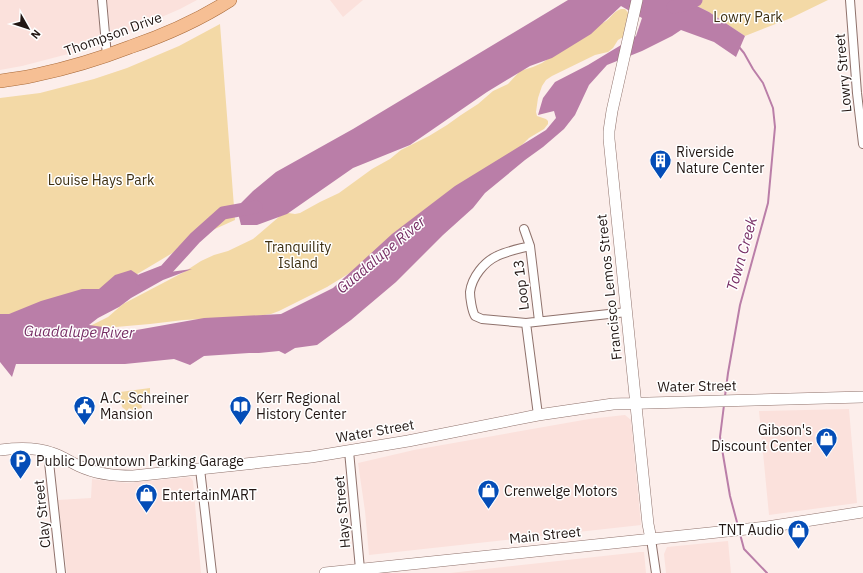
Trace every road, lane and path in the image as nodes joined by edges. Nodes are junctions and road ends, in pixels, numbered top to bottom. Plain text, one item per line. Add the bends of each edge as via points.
1 (102, 0) edge
2 (230, 0) edge
3 (637, 0) edge
4 (850, 0) edge
5 (106, 56) junction
6 (0, 81) edge
7 (860, 92) edge
8 (863, 144) edge
9 (524, 228) dead end
10 (530, 246) junction
11 (627, 312) junction
12 (539, 321) junction
13 (526, 323) junction
14 (863, 397) edge
15 (636, 403) junction
16 (538, 415) junction
17 (0, 450) edge
18 (51, 452) junction
19 (350, 452) junction
20 (200, 469) junction
21 (863, 512) edge
22 (651, 539) junction
23 (360, 569) junction
24 (61, 573) edge
25 (212, 573) edge
26 (325, 573) edge
27 (656, 573) edge

1 - 5 street
2 - 5 main road, Thompson Drive via 160,36
3 - 11 street, Francisco Lemos Street via 609,131
4 - 7 street, Lowry Street
5 - 6 main road, Thompson Drive via 52,72
7 - 8 street, Lowry Street
9 - 10 street, Loop 13
10 - 12 street, Loop 13
10 - 13 street, Loop 13 via 498,255 486,262 474,279 470,292 474,316
11 - 12 street
11 - 15 street, Francisco Lemos Street
12 - 13 street
13 - 16 street
14 - 15 street, Water Street
15 - 16 street, Water Street
15 - 22 street, Francisco Lemos Street
16 - 19 street, Water Street
17 - 18 street, Water Street via 15,448
18 - 20 street, Water Street via 94,472 111,475 133,476
18 - 24 street, Clay Street via 49,462
19 - 20 street, Water Street
19 - 23 street, Hays Street
20 - 25 street
21 - 22 street, Main Street via 767,527
22 - 23 street, Main Street
22 - 27 street, Francisco Lemos Street
23 - 26 street, Main Street

